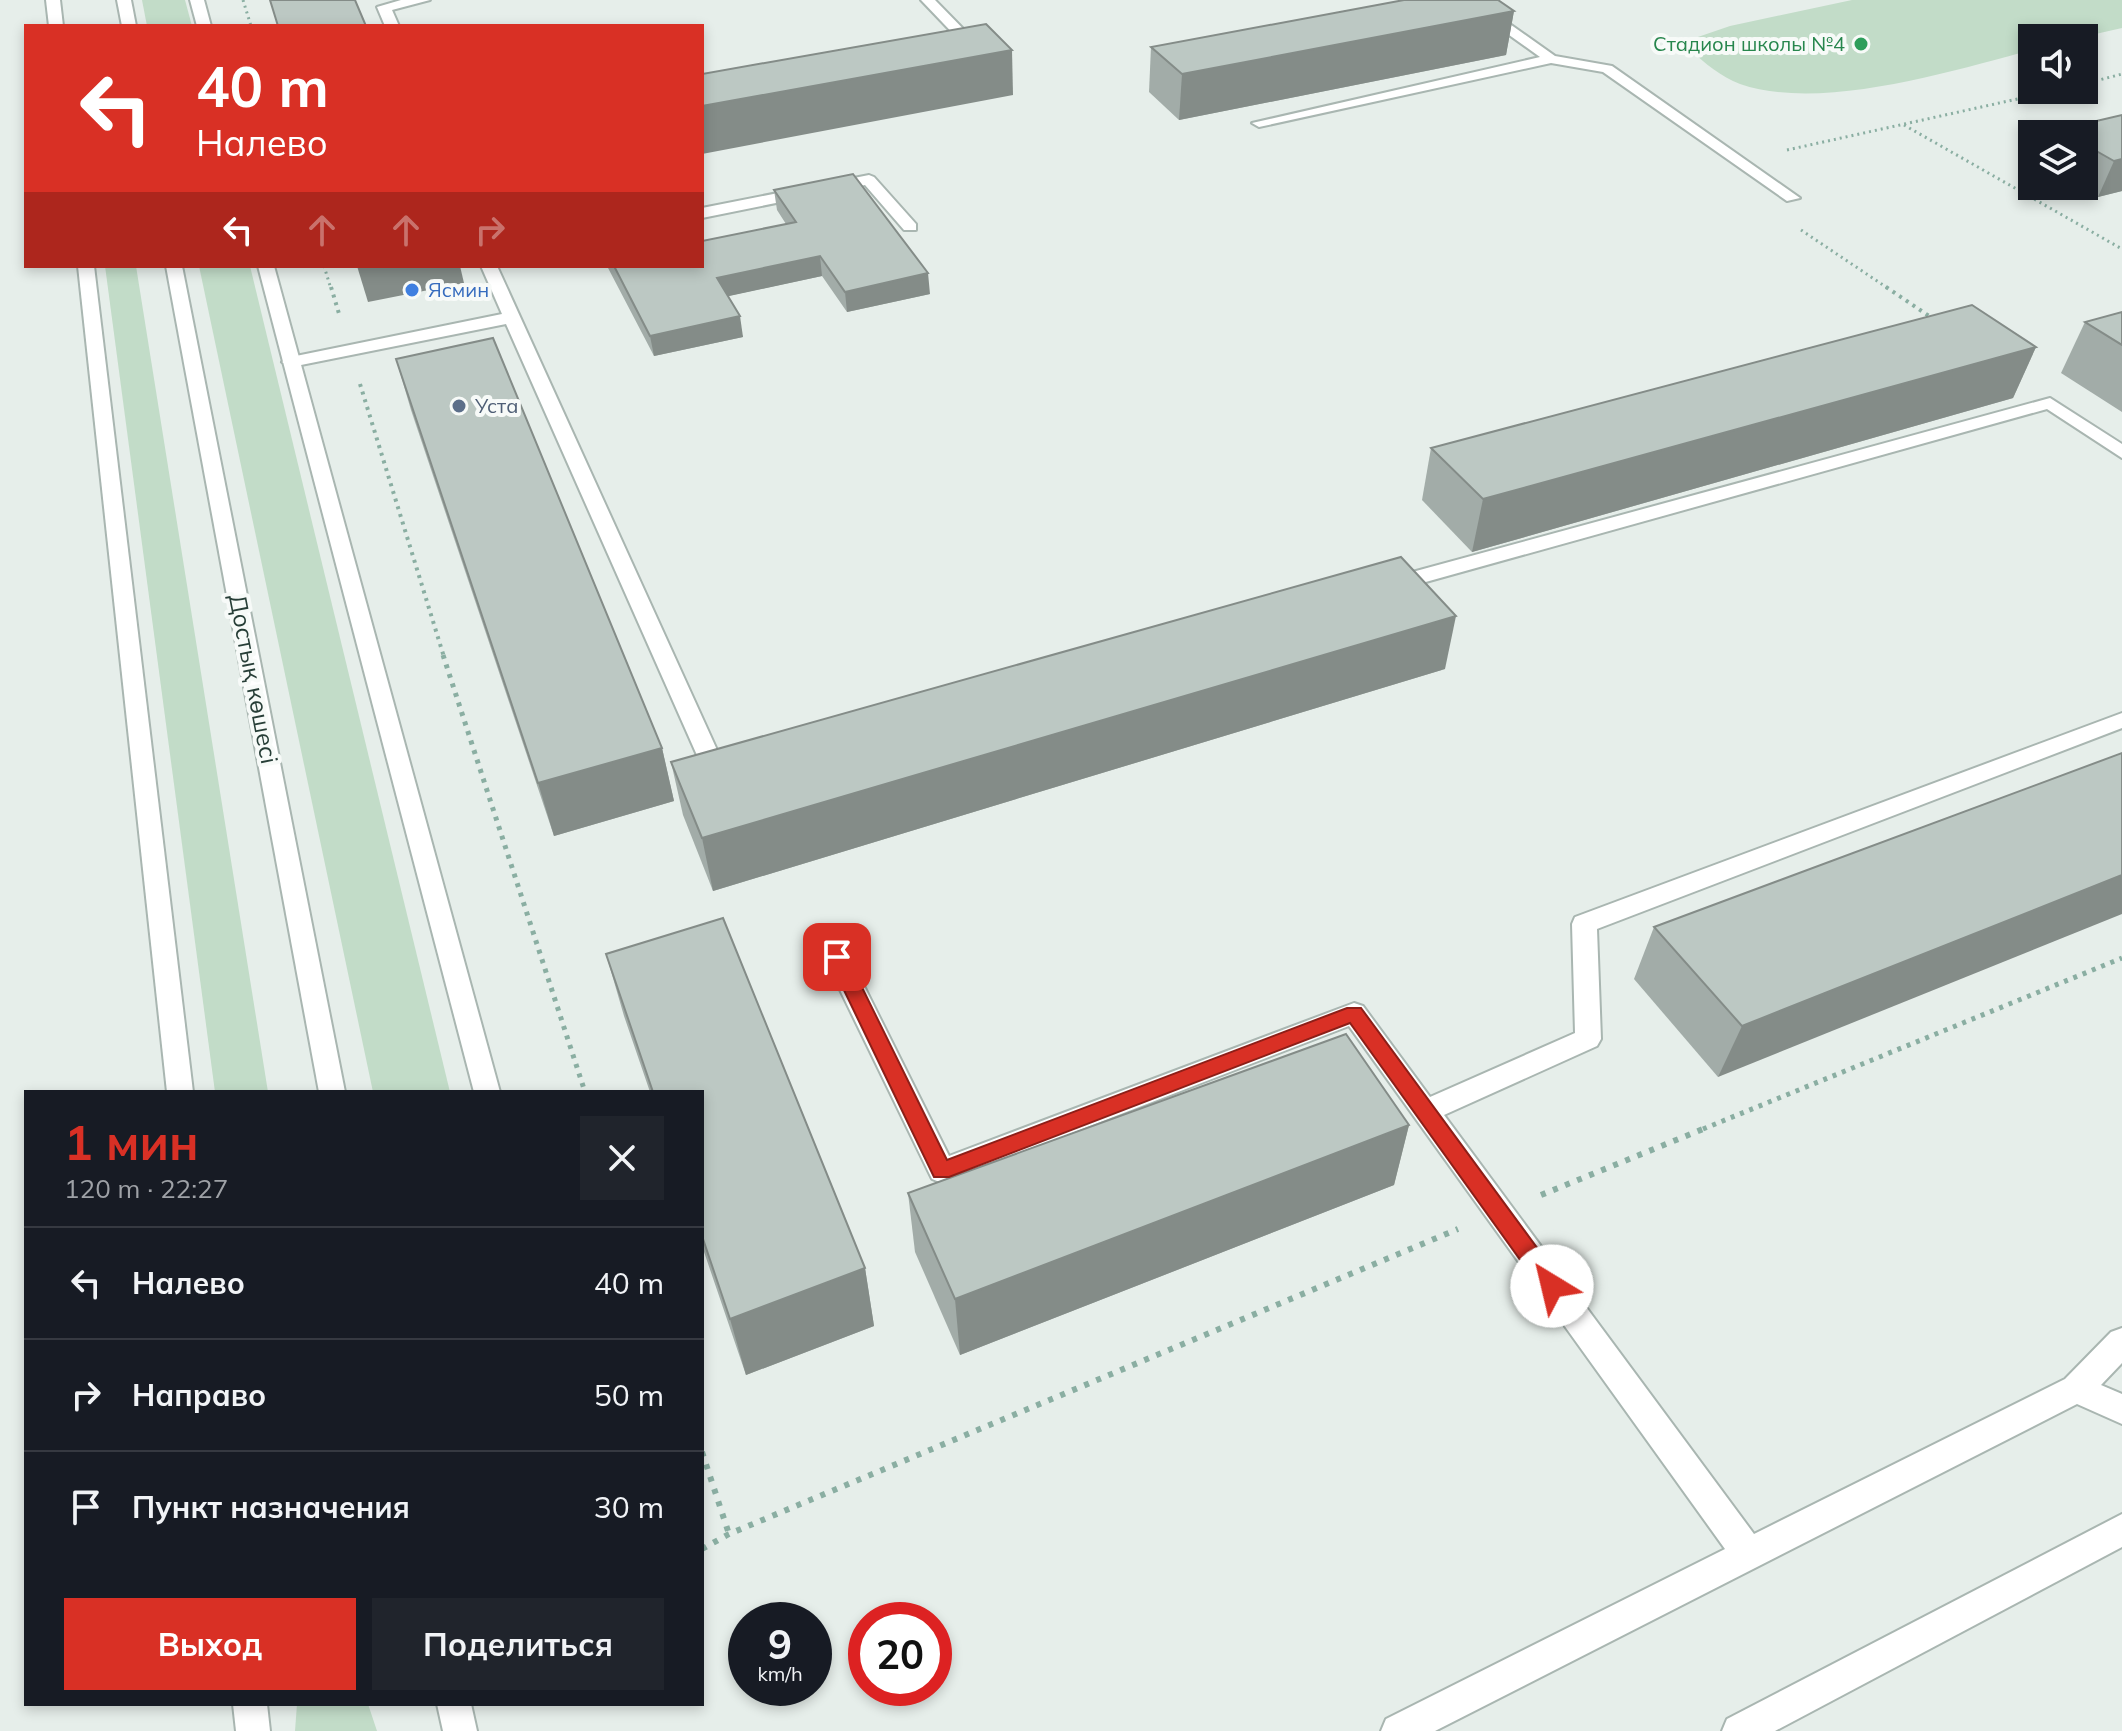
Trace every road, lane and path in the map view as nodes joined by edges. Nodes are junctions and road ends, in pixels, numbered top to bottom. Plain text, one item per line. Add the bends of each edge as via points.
1 (53, 0) edge
2 (124, 0) edge
3 (197, 0) edge
4 (243, 0) edge
5 (423, 0) edge
6 (928, 0) edge
7 (1467, 0) edge
8 (56, 24) edge
9 (129, 24) edge
10 (203, 24) edge
11 (250, 24) edge
12 (391, 24) edge
13 (943, 52) edge
14 (1551, 59) junction
15 (2122, 74) edge
16 (2098, 80) edge
17 (2018, 99) edge
18 (1259, 123) edge
19 (1903, 124) junction
20 (1738, 161) junction
21 (1792, 198) dead end
22 (704, 213) edge
23 (1793, 225) dead end
24 (910, 227) dead end
25 (2122, 249) edge
26 (86, 268) edge
27 (174, 268) edge
28 (267, 268) edge
29 (325, 268) edge
30 (490, 268) edge
31 (510, 318) junction
32 (1933, 320) edge
33 (350, 350) junction
34 (291, 362) junction
35 (2122, 452) edge
36 (1374, 589) edge
37 (2122, 720) edge
38 (745, 763) edge
39 (837, 957) dead end
40 (2122, 958) edge
41 (180, 1090) edge
42 (332, 1090) edge
43 (486, 1090) edge
44 (584, 1090) edge
45 (1425, 1111) junction
46 (1499, 1212) junction
47 (2122, 1342) edge
48 (2076, 1389) junction
49 (2122, 1409) edge
50 (704, 1458) edge
51 (2122, 1530) edge
52 (729, 1534) junction
53 (704, 1548) edge
54 (1749, 1555) junction
55 (250, 1706) edge
56 (454, 1706) edge
57 (253, 1731) edge
58 (460, 1731) edge
59 (1398, 1731) edge
60 (1739, 1731) edge

1 - 8 street
2 - 9 street
3 - 10 street
4 - 11 path
5 - 12 street via 384,7
6 - 13 street via 973,47
7 - 14 street
14 - 18 street
14 - 20 street via 1607,69
15 - 16 path
17 - 19 path
19 - 20 path
19 - 25 path
20 - 21 street
22 - 24 street via 869,180
23 - 32 path
26 - 41 street
27 - 42 street, Достық көшесі
28 - 34 street
29 - 33 path
30 - 31 street
31 - 33 street
31 - 38 street via 715,771
33 - 34 street
33 - 44 path
34 - 43 street
35 - 36 street via 2050,403
37 - 45 street via 1584,924 1588,1039
39 - 45 street via 942,1171 1354,1013
40 - 46 path
45 - 46 street
46 - 52 path
46 - 54 street
47 - 48 street
48 - 49 street
48 - 54 street
50 - 52 path
51 - 60 street
52 - 53 path
54 - 59 street
55 - 57 street
56 - 58 street

